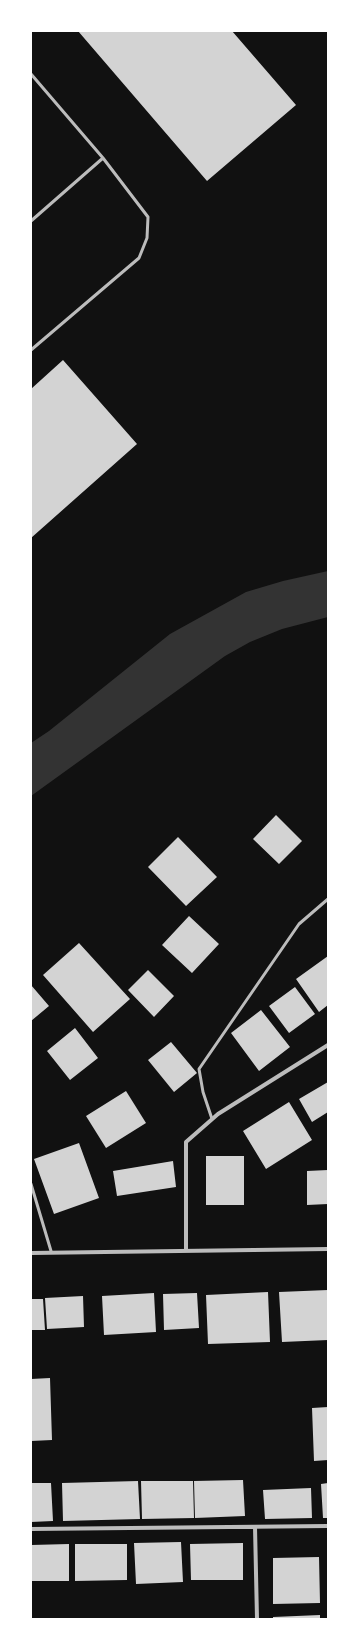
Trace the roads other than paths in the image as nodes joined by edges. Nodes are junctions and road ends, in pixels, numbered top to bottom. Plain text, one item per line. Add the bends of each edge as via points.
1 (31, 74) edge
2 (103, 158) junction
3 (31, 221) edge
4 (31, 350) edge
5 (328, 899) edge
6 (328, 1045) edge
7 (212, 1119) junction
8 (31, 1184) edge
9 (328, 1249) edge
10 (186, 1250) junction
11 (51, 1251) junction
12 (31, 1253) edge
13 (328, 1526) edge
14 (255, 1527) junction
15 (31, 1529) edge
16 (257, 1619) edge

1 - 2 lane
2 - 3 lane
2 - 4 lane via 148,217 147,238 139,258
5 - 7 lane via 299,924 200,1068 202,1092
6 - 7 street
7 - 10 street via 186,1142
8 - 11 lane
9 - 10 street
10 - 11 street
11 - 12 street
13 - 14 street
14 - 15 street
14 - 16 street

